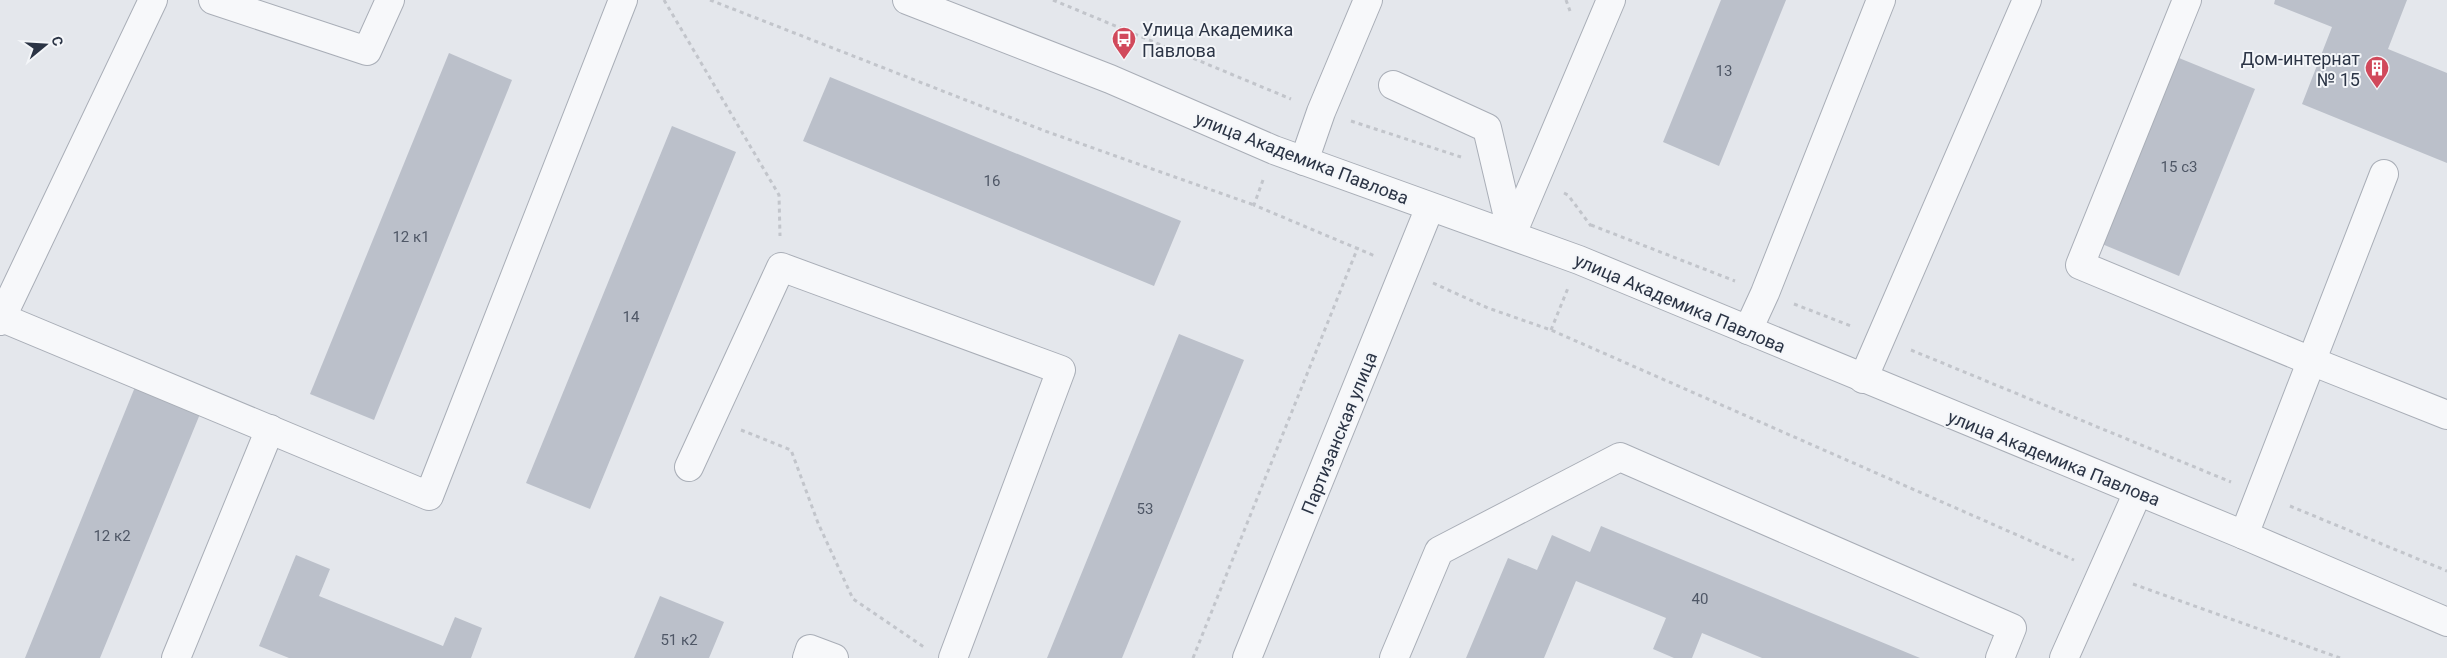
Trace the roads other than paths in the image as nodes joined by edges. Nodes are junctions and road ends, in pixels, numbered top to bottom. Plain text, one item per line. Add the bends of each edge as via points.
1 (153, 0) edge
2 (213, 0) edge
3 (390, 0) edge
4 (623, 0) edge
5 (907, 0) edge
6 (1368, 0) edge
7 (1611, 0) edge
8 (1881, 0) edge
9 (2027, 0) edge
10 (2187, 0) edge
11 (1393, 85) dead end
12 (1304, 161) junction
13 (2384, 174) dead end
14 (1430, 207) junction
15 (1512, 234) junction
16 (0, 318) edge
17 (1748, 330) junction
18 (2311, 361) junction
19 (1864, 379) junction
20 (2447, 415) edge
21 (270, 429) junction
22 (689, 467) dead end
23 (2138, 492) junction
24 (2244, 535) junction
25 (2447, 622) edge
26 (176, 658) edge
27 (807, 658) edge
28 (834, 658) edge
29 (953, 658) edge
30 (1247, 658) edge
31 (1394, 658) edge
32 (2000, 658) edge
33 (2064, 658) edge

1 - 16 street
2 - 3 street via 367,51
4 - 21 street via 429,496
5 - 12 street, улица Академика Павлова via 1110,79
6 - 12 street
7 - 15 street
8 - 17 street via 1766,293
9 - 19 street
10 - 18 street via 2080,264
11 - 15 street via 1487,128
12 - 14 street, улица Академика Павлова
13 - 18 street
14 - 15 street, улица Академика Павлова
14 - 30 street, Партизанская улица
15 - 17 street, улица Академика Павлова
16 - 21 street
17 - 19 street, улица Академика Павлова
18 - 20 street
18 - 24 street
19 - 23 street, улица Академика Павлова
21 - 26 street
22 - 29 street via 781,267 1060,370
23 - 24 street, улица Академика Павлова
23 - 33 street
24 - 25 street, улица Академика Павлова
27 - 28 street via 810,649
31 - 32 street via 1439,551 1620,457 2012,628

